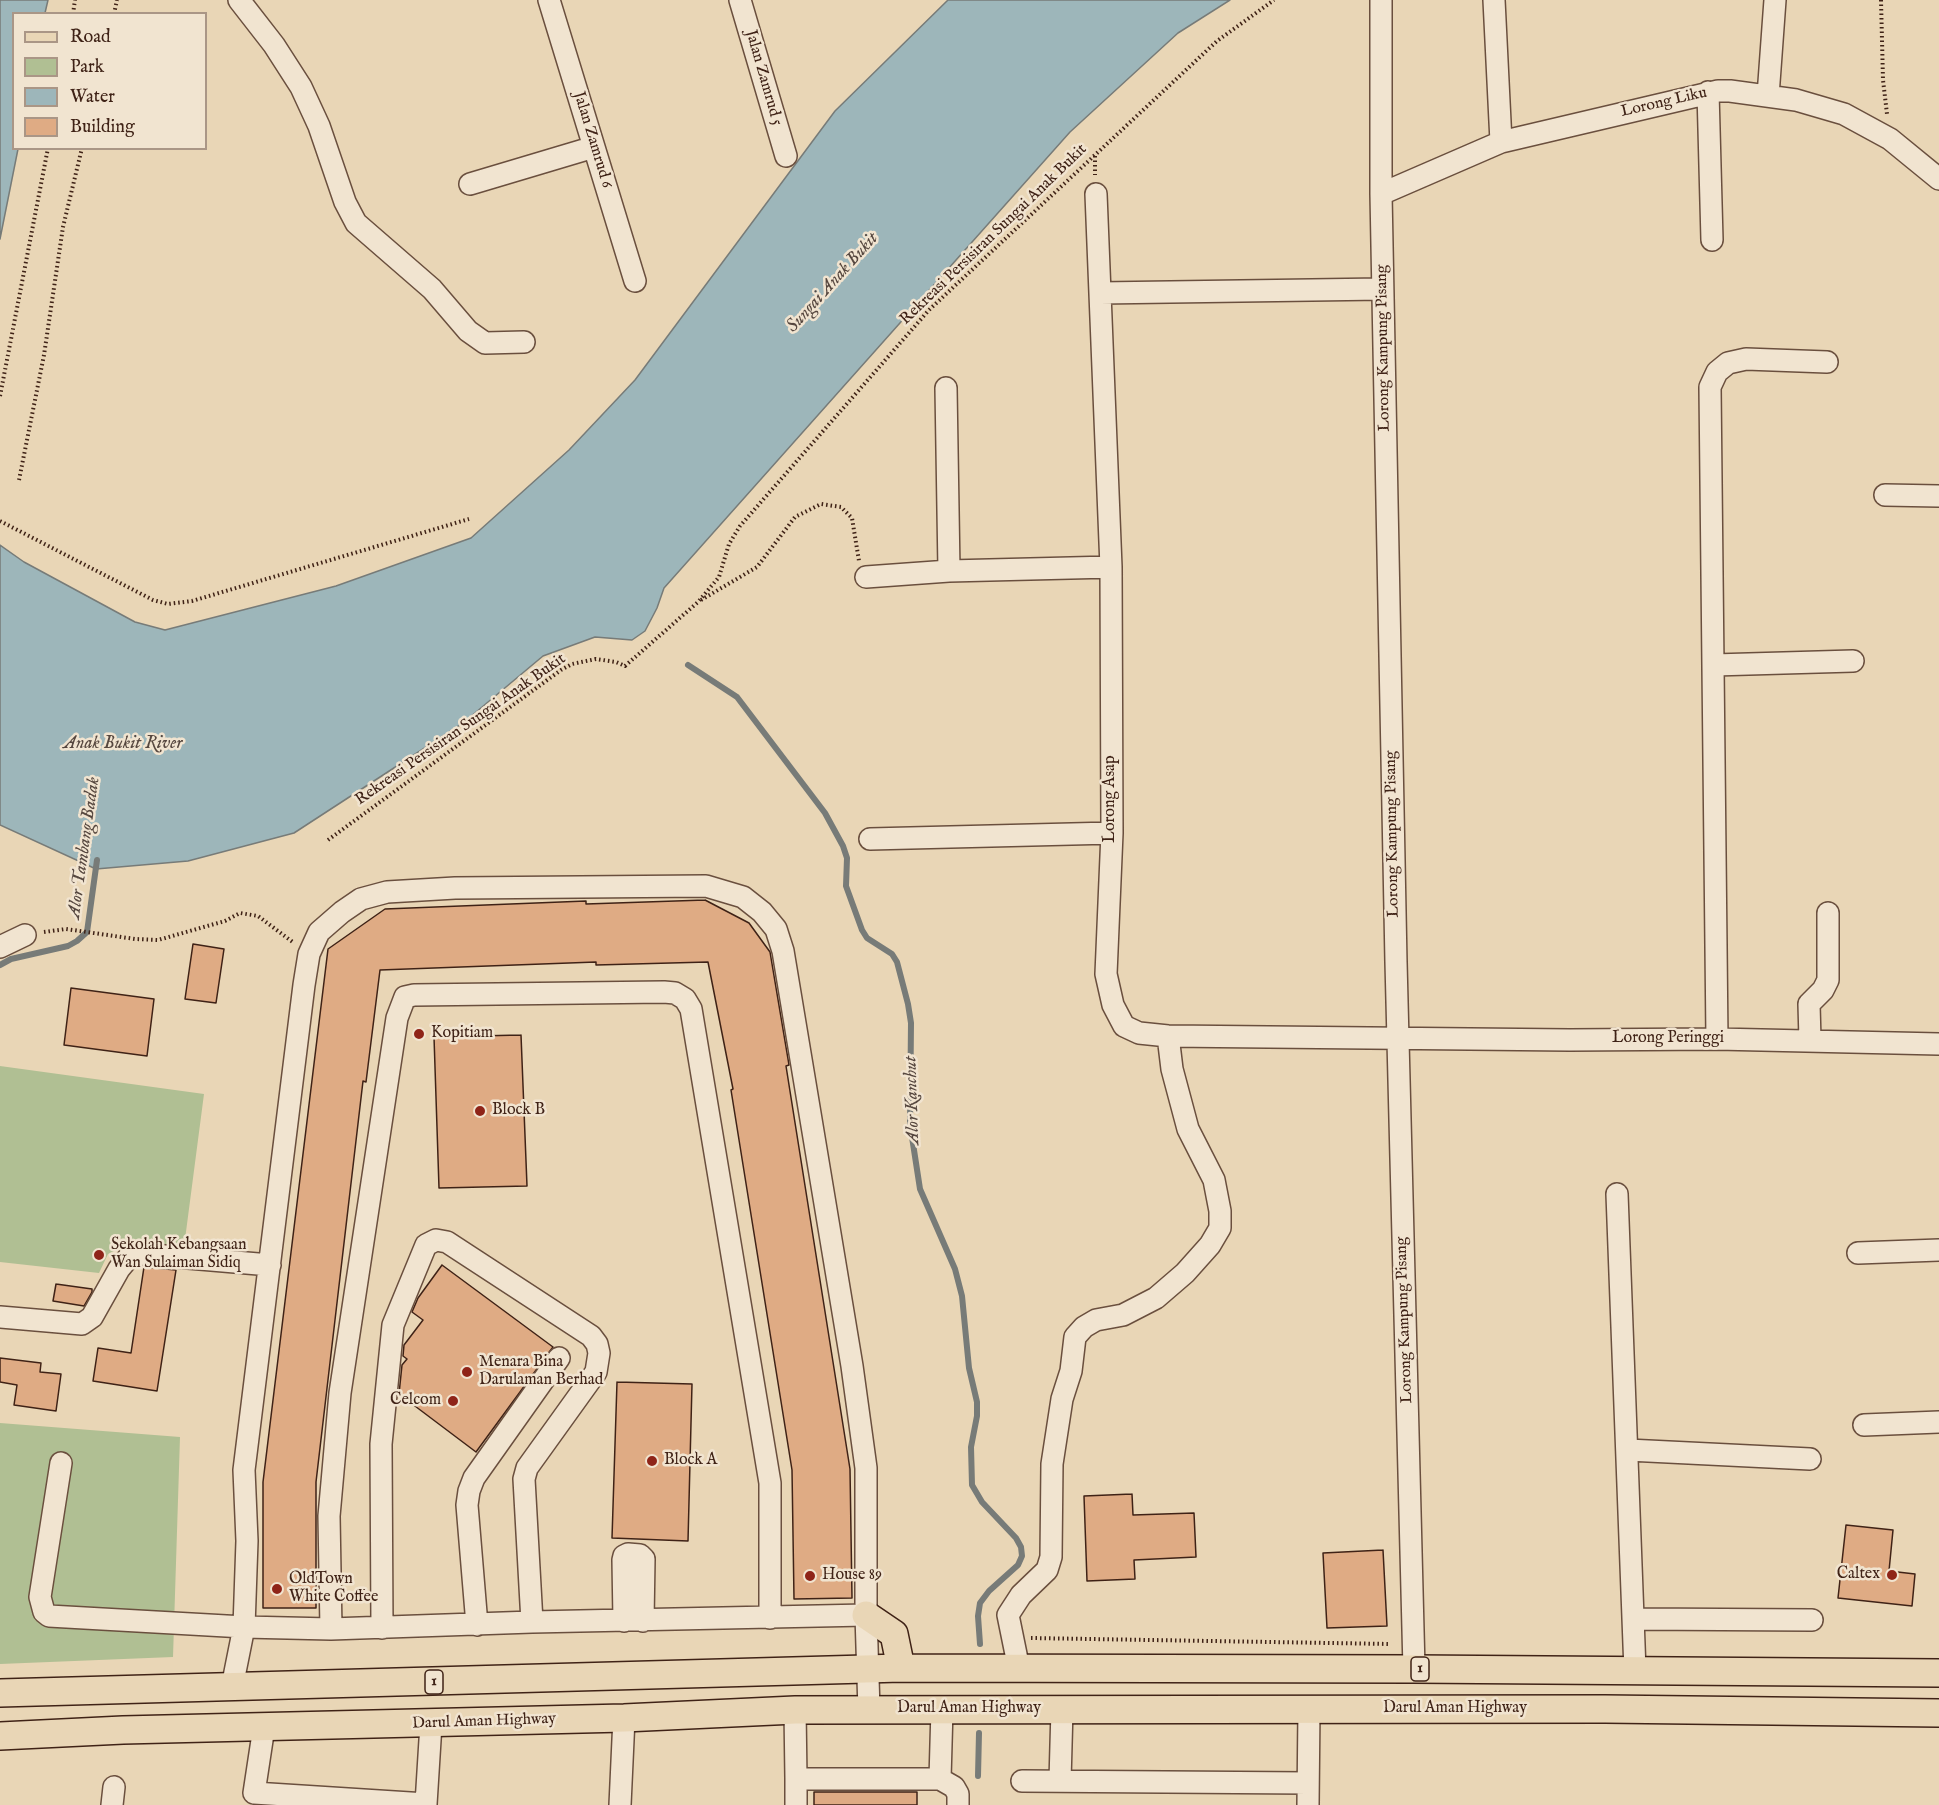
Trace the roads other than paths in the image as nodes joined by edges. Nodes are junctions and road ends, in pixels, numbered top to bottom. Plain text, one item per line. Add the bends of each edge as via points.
1 (239, 0) edge
2 (549, 0) edge
3 (740, 0) edge
4 (1381, 0) edge
5 (1494, 0) edge
6 (1775, 0) edge
7 (1708, 92) junction
8 (1768, 96) junction
9 (1501, 142) junction
10 (594, 147) junction
11 (786, 156) dead end
12 (1939, 179) edge
13 (470, 184) dead end
14 (1096, 194) dead end
15 (1381, 194) junction
16 (1712, 240) dead end
17 (635, 281) dead end
18 (1382, 289) junction
19 (1100, 293) junction
20 (524, 342) dead end
21 (1827, 362) dead end
22 (946, 388) dead end
23 (1885, 495) dead end
24 (1939, 496) edge
25 (1111, 567) junction
26 (949, 571) junction
27 (866, 577) road end
28 (1853, 661) dead end
29 (1714, 665) junction
30 (1112, 833) junction
31 (870, 839) dead end
32 (1828, 913) dead end
33 (25, 935) road end
34 (0, 947) edge
35 (1168, 1036) junction
36 (1397, 1038) junction
37 (1717, 1038) junction
38 (1810, 1040) junction
39 (1939, 1044) edge
40 (1617, 1194) dead end
41 (1939, 1250) edge
42 (1858, 1253) dead end
43 (270, 1265) junction
44 (0, 1317) edge
45 (559, 1358) dead end
46 (1939, 1422) edge
47 (1864, 1425) dead end
48 (1628, 1450) junction
49 (1810, 1459) dead end
50 (61, 1463) dead end
51 (633, 1556) dead end
52 (866, 1615) junction
53 (770, 1618) junction
54 (1633, 1619) junction
55 (1812, 1620) dead end
56 (634, 1621) junction
57 (532, 1622) junction
58 (477, 1625) junction
59 (244, 1627) junction
60 (382, 1628) junction
61 (331, 1629) junction
62 (901, 1668) junction
63 (1019, 1669) junction
64 (1414, 1669) junction
65 (868, 1670) junction
66 (1635, 1671) junction
67 (1939, 1673) edge
68 (232, 1687) junction
69 (0, 1694) edge
70 (942, 1709) junction
71 (1062, 1709) junction
72 (1309, 1709) junction
73 (795, 1710) junction
74 (869, 1710) junction
75 (1939, 1713) edge
76 (624, 1718) junction
77 (431, 1724) junction
78 (264, 1726) junction
79 (0, 1736) edge
80 (796, 1779) junction
81 (940, 1779) junction
82 (1022, 1780) dead end
83 (1060, 1781) junction
84 (1308, 1783) junction
85 (253, 1799) edge
86 (426, 1805) edge
87 (620, 1805) edge
88 (796, 1805) edge
89 (958, 1805) edge
90 (1308, 1805) edge

1 - 20 street via 301,87 356,223 432,289 468,331 485,343
2 - 10 street, Jalan Zamrud 6
3 - 11 street, Jalan Zamrud 5
4 - 15 street, Lorong Kampung Pisang
5 - 9 street
6 - 8 street
7 - 8 street, Lorong Liku
7 - 9 street, Lorong Liku
7 - 16 street
8 - 12 street, Lorong Liku via 1844,114 1890,139
9 - 15 street, Lorong Liku
10 - 13 street
10 - 17 street, Jalan Zamrud 6
14 - 19 street, Lorong Asap
15 - 18 street, Lorong Kampung Pisang
18 - 19 street
18 - 36 street, Lorong Kampung Pisang
19 - 25 street, Lorong Asap
21 - 29 street via 1746,359 1728,363 1717,372 1710,387
22 - 26 street
23 - 24 street
25 - 26 street
25 - 30 street, Lorong Asap
26 - 27 street
28 - 29 street
29 - 37 street
30 - 31 street
30 - 35 street, Lorong Asap via 1106,974 1109,992 1124,1026 1139,1033
32 - 38 street via 1828,980 1809,1004
33 - 34 street
35 - 36 street, Lorong Asap
35 - 63 street via 1172,1070 1188,1129 1214,1180 1220,1228 1185,1273 1156,1298 1122,1315 1096,1320 1076,1337 1053,1464 1051,1557 1047,1570 1021,1595 1008,1615
36 - 37 street, Lorong Peringgi
36 - 64 street, Lorong Kampung Pisang
37 - 38 street, Lorong Peringgi
38 - 39 street, Lorong Peringgi
40 - 48 street
41 - 42 street
43 - 44 street via 141,1254 129,1257 92,1317 82,1324
43 - 52 street via 309,954 319,932 342,912 361,899 387,892 455,888 706,886 742,897 776,929 783,951 866,1468
43 - 59 street via 244,1470
45 - 58 street via 469,1491
46 - 47 street
48 - 49 street
48 - 54 street
50 - 59 street via 40,1597 44,1612 49,1616
51 - 56 street
52 - 53 street
52 - 62 main road via 894,1634
52 - 65 street
53 - 56 street
53 - 61 street via 770,1483 691,1009 685,999 664,992 414,995 405,997 397,1018 340,1393 329,1516
54 - 55 street
54 - 66 street
56 - 57 street
57 - 58 street
57 - 60 street via 524,1479 527,1468 596,1372 597,1344 591,1336 447,1242 436,1240 426,1245 393,1325 381,1444
58 - 60 street
59 - 61 street
59 - 68 street
60 - 61 street
62 - 63 main road, 1
62 - 65 main road, 1
63 - 64 main road, 1
64 - 66 main road, 1
65 - 68 main road, 1
65 - 74 street
66 - 67 main road, 1
68 - 69 main road, 1
70 - 71 main road, Darul Aman Highway
70 - 74 main road, Darul Aman Highway
70 - 81 street
71 - 72 main road, Darul Aman Highway
71 - 83 street
72 - 75 main road, Darul Aman Highway
72 - 84 street
73 - 74 main road, Darul Aman Highway
73 - 76 main road, Darul Aman Highway
73 - 80 street
76 - 77 main road, Darul Aman Highway
76 - 87 street
77 - 78 main road, Darul Aman Highway
77 - 86 street
78 - 79 main road, Darul Aman Highway
78 - 85 street
80 - 81 street
80 - 88 street
81 - 89 street via 954,1787
82 - 83 street
83 - 84 street
84 - 90 street
85 - 86 street

